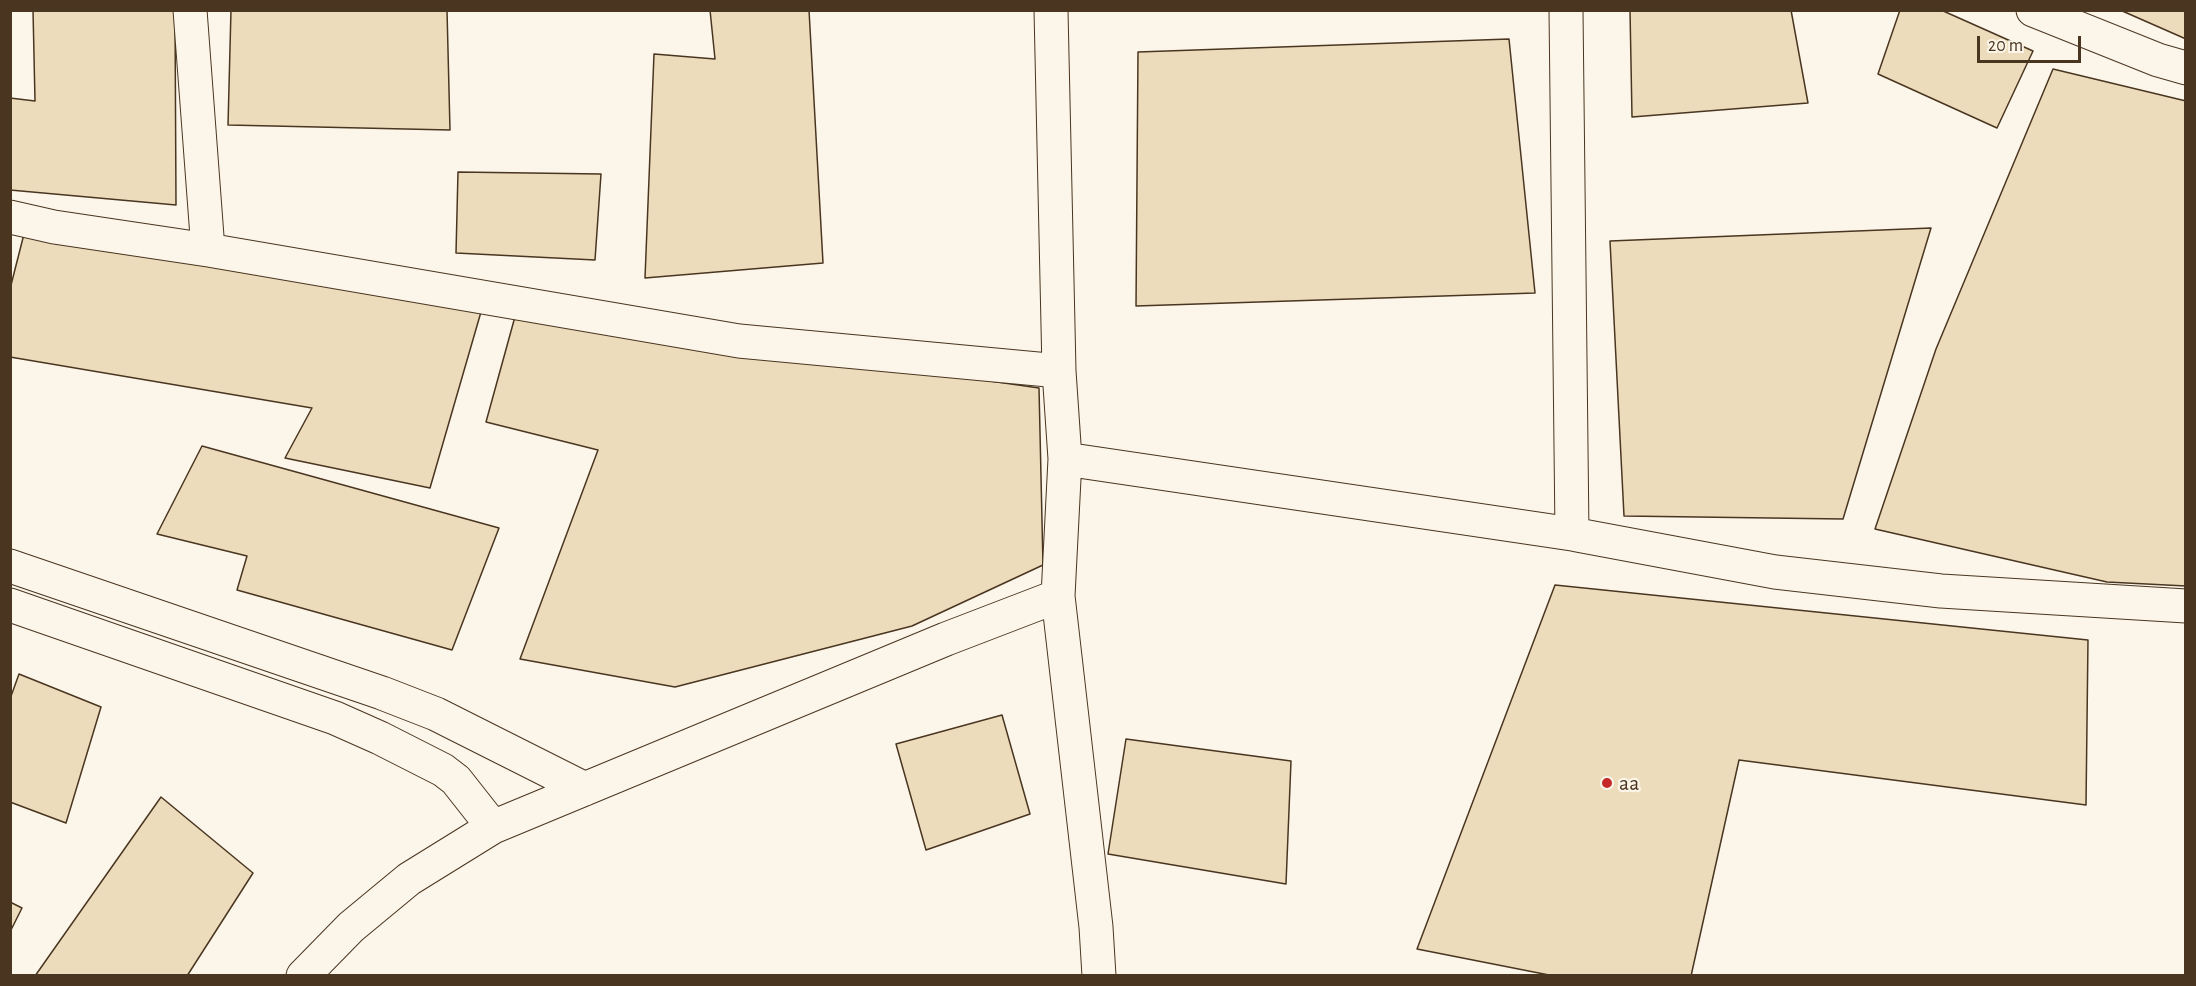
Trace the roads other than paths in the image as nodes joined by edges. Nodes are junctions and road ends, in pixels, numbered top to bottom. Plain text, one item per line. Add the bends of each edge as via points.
1 (190, 10) edge
2 (1052, 10) edge
3 (1566, 10) edge
4 (2033, 10) edge
5 (2186, 68) edge
6 (10, 217) edge
7 (208, 250) junction
8 (1059, 371) junction
9 (1065, 459) junction
10 (1572, 534) junction
11 (10, 566) edge
12 (1058, 596) junction
13 (10, 605) edge
14 (2186, 606) edge
15 (585, 789) junction
16 (493, 827) junction
17 (303, 975) edge
18 (1099, 975) edge

1 - 7 street
2 - 8 street
3 - 10 street
4 - 5 street
6 - 7 street
7 - 8 street via 739,341
8 - 9 street
9 - 10 street
9 - 12 street
10 - 14 street via 1775,572 1941,591
11 - 15 street via 425,710
12 - 15 street
12 - 18 street
13 - 16 street via 335,718 380,738 456,780
15 - 16 street
16 - 17 street via 409,879 351,927

